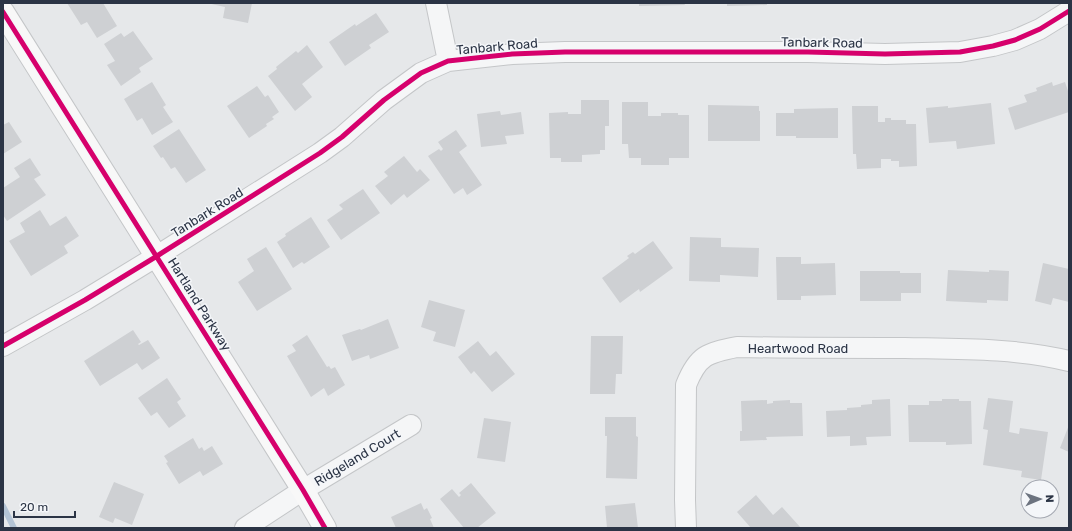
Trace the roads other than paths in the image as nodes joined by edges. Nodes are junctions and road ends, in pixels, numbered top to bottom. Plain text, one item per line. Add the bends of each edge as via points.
1 (436, 3) edge
2 (1069, 11) edge
3 (3, 12) edge
4 (448, 61) junction
5 (157, 256) junction
6 (3, 346) edge
7 (1069, 361) edge
8 (411, 425) dead end
9 (303, 490) junction
10 (245, 528) edge
11 (325, 528) edge
12 (686, 528) edge

1 - 4 street
2 - 4 street, Tanbark Road via 1040,29 1015,40 960,52 565,52 512,54
3 - 5 street, Hartland Parkway
4 - 5 street, Tanbark Road via 421,73 390,95 320,153
5 - 6 street, Tanbark Road
5 - 9 street, Hartland Parkway
7 - 12 street, Heartwood Road via 1014,352 961,349 737,348 717,351 704,357 693,368 686,385
8 - 9 street, Ridgeland Court
9 - 10 street, Ridgeland Court
9 - 11 street, Hartland Parkway

